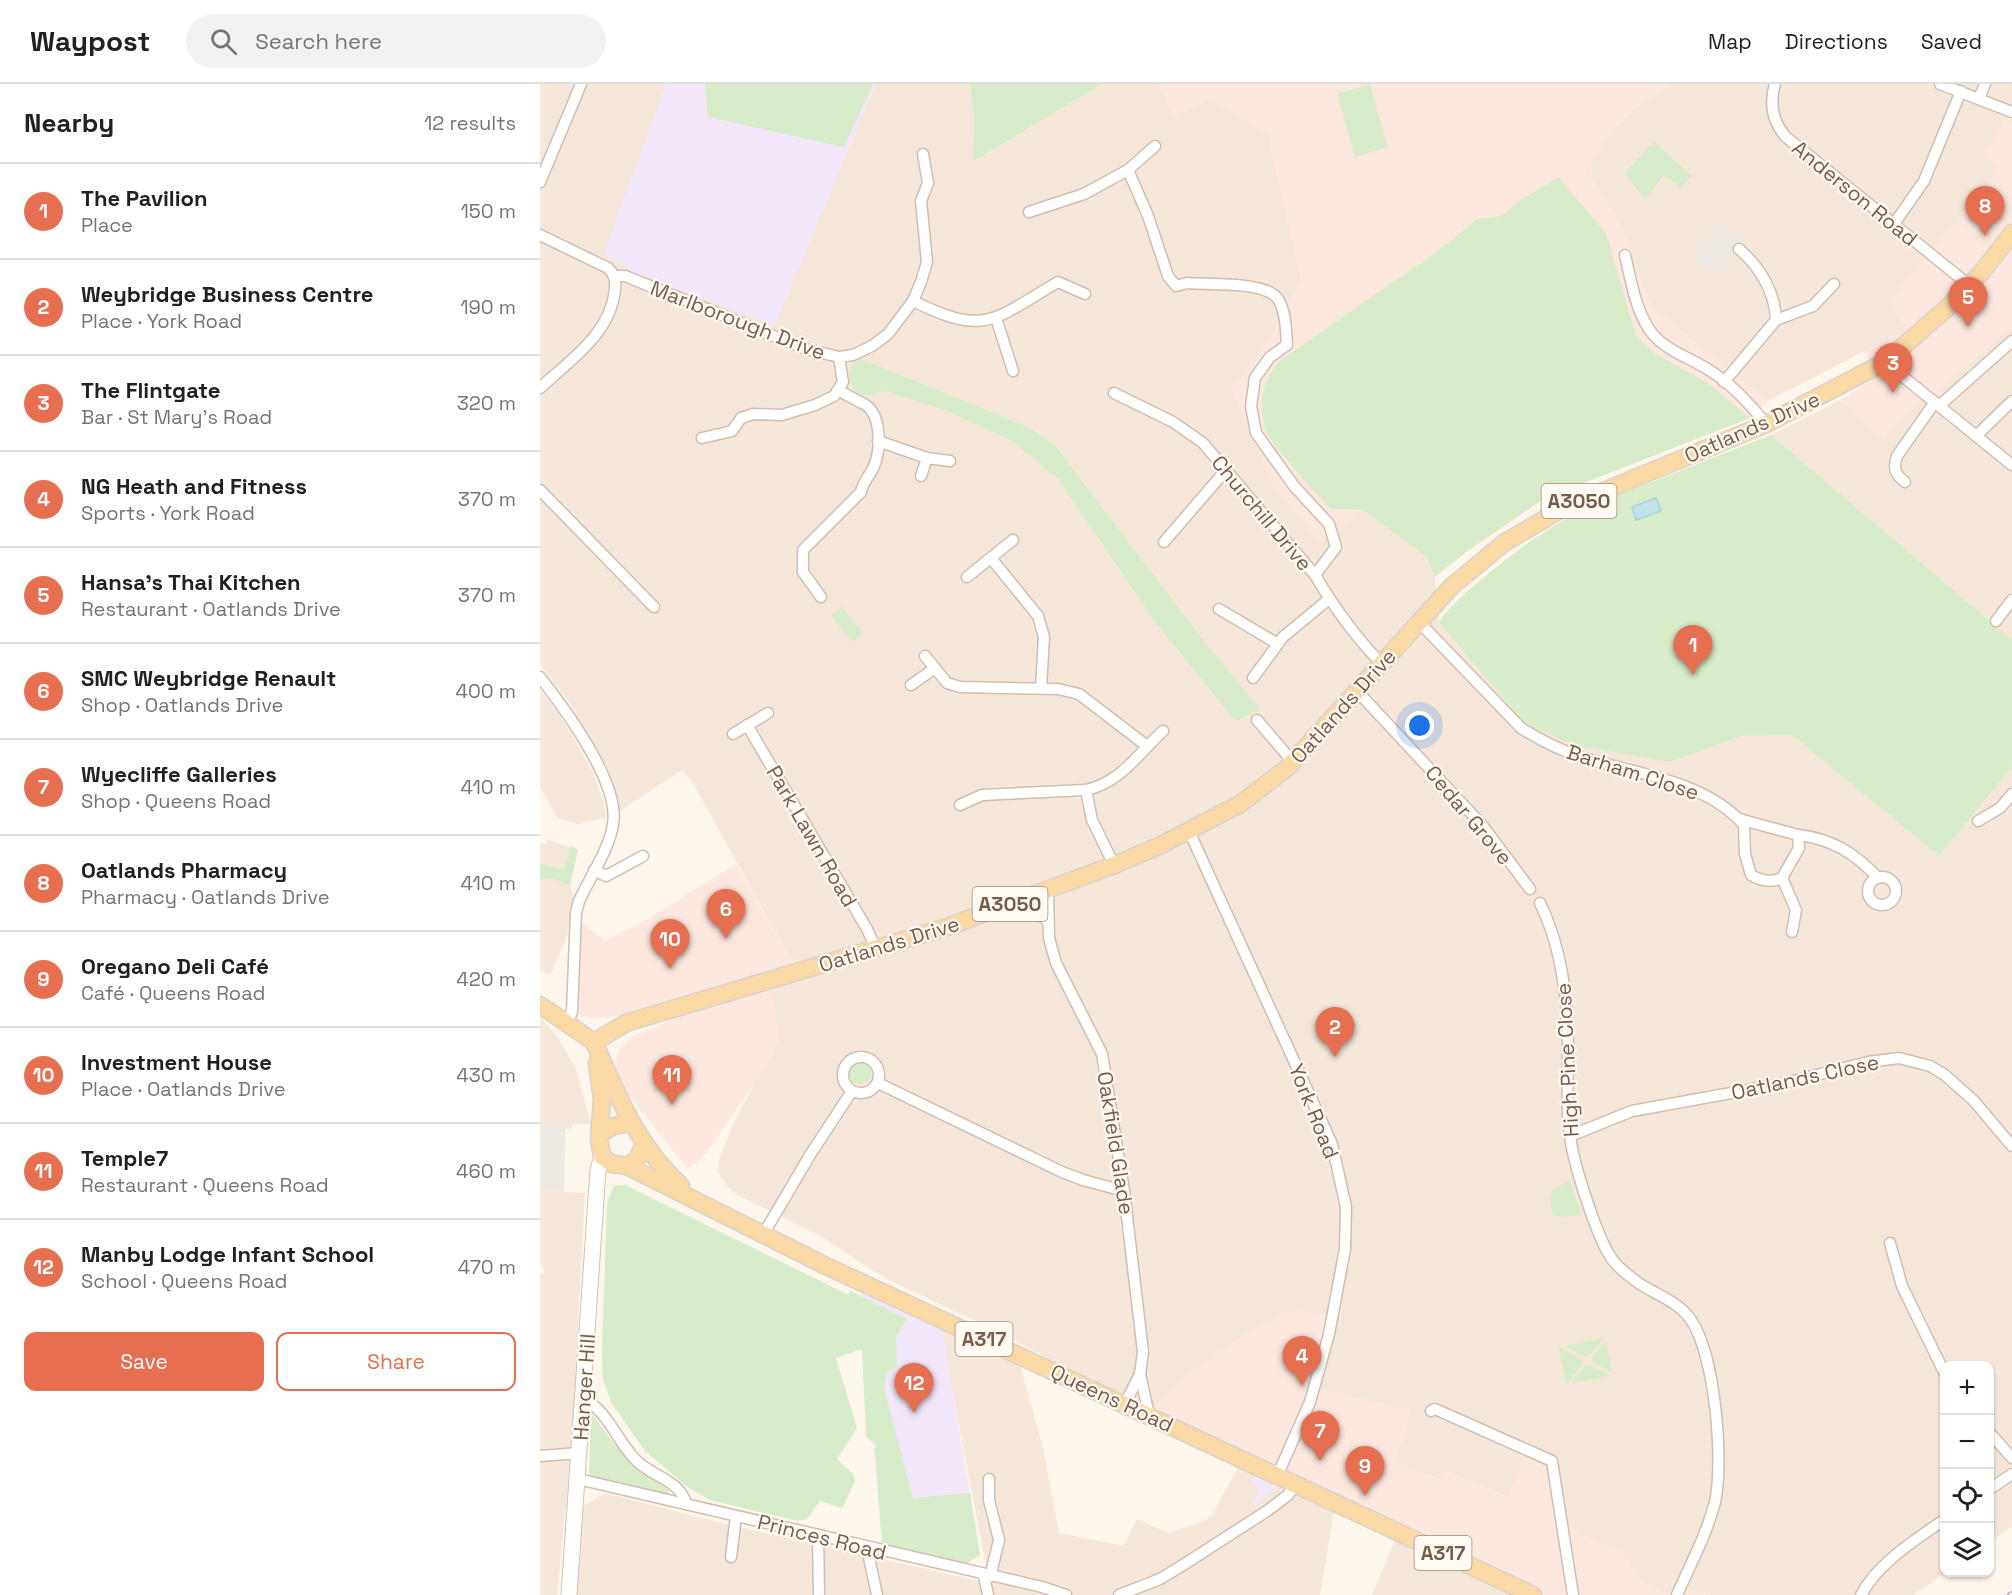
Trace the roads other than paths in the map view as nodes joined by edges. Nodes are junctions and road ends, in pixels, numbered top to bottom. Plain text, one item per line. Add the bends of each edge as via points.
1 (581, 84) edge
2 (1775, 84) edge
3 (1940, 84) edge
4 (1985, 84) edge
5 (1961, 91) junction
6 (1979, 98) junction
7 (2012, 112) edge
8 (1155, 146) dead end
9 (923, 154) dead end
10 (1128, 170) junction
11 (540, 182) edge
12 (1029, 212) dead end
13 (1894, 224) junction
14 (2012, 233) edge
15 (540, 235) edge
16 (1739, 249) dead end
17 (1625, 255) dead end
18 (614, 276) junction
19 (1834, 284) dead end
20 (1969, 285) junction
21 (1085, 294) dead end
22 (913, 301) junction
23 (996, 318) junction
24 (1776, 320) junction
25 (2012, 341) edge
26 (839, 357) junction
27 (1885, 362) junction
28 (1014, 371) dead end
29 (1724, 381) junction
30 (540, 388) edge
31 (838, 390) junction
32 (1114, 393) dead end
33 (2012, 401) edge
34 (1937, 404) junction
35 (1766, 424) junction
36 (1976, 436) junction
37 (702, 438) dead end
38 (878, 441) junction
39 (927, 458) junction
40 (950, 461) dead end
41 (2012, 465) edge
42 (1226, 470) junction
43 (921, 476) dead end
44 (1905, 483) dead end
45 (540, 490) edge
46 (1013, 540) dead end
47 (1164, 542) dead end
48 (991, 558) junction
49 (1315, 575) junction
50 (967, 577) dead end
51 (821, 597) dead end
52 (1329, 599) junction
53 (2012, 600) edge
54 (654, 608) dead end
55 (1219, 609) dead end
56 (1996, 621) dead end
57 (1419, 622) junction
58 (1278, 644) junction
59 (925, 656) dead end
60 (1382, 664) junction
61 (935, 668) junction
62 (540, 677) edge
63 (1253, 678) dead end
64 (911, 685) dead end
65 (1041, 688) junction
66 (1356, 691) junction
67 (768, 712) dead end
68 (1257, 720) dead end
69 (747, 725) junction
70 (1163, 731) dead end
71 (733, 734) dead end
72 (1147, 746) junction
73 (1293, 762) junction
74 (1086, 790) junction
75 (2012, 794) edge
76 (960, 805) dead end
77 (1739, 818) junction
78 (1978, 820) dead end
79 (1189, 831) junction
80 (1798, 835) junction
81 (643, 856) dead end
82 (1114, 865) junction
83 (594, 870) junction
84 (1782, 878) junction
85 (1878, 878) dead end
86 (1048, 890) junction
87 (1530, 890) dead end
88 (1026, 898) junction
89 (1540, 903) dead end
90 (1048, 922) junction
91 (1792, 932) dead end
92 (876, 949) junction
93 (540, 1005) edge
94 (567, 1023) junction
95 (594, 1042) junction
96 (878, 1083) junction
97 (852, 1091) junction
98 (631, 1123) junction
99 (600, 1134) junction
100 (1570, 1136) junction
101 (645, 1143) junction
102 (2012, 1146) edge
103 (614, 1162) junction
104 (1124, 1191) junction
105 (693, 1198) junction
106 (763, 1235) junction
107 (1890, 1243) dead end
108 (1940, 1364) edge
109 (1140, 1374) junction
110 (583, 1400) junction
111 (1125, 1404) junction
112 (1431, 1411) dead end
113 (1149, 1415) junction
114 (1994, 1438) edge
115 (579, 1453) junction
116 (540, 1456) edge
117 (2012, 1458) edge
118 (1278, 1474) junction
119 (2012, 1474) edge
120 (578, 1479) junction
121 (989, 1479) dead end
122 (1296, 1484) junction
123 (1994, 1486) edge
124 (686, 1504) junction
125 (736, 1516) junction
126 (1940, 1523) edge
127 (818, 1535) junction
128 (867, 1548) junction
129 (731, 1557) dead end
130 (987, 1576) junction
131 (569, 1595) edge
132 (819, 1595) edge
133 (877, 1595) edge
134 (988, 1595) edge
135 (1065, 1595) edge
136 (1119, 1595) edge
137 (1533, 1595) edge
138 (1573, 1595) edge
139 (1677, 1595) edge
140 (1861, 1595) edge

1 - 11 street
2 - 13 street, Anderson Road via 1772,102 1778,128
3 - 5 street
4 - 6 street
5 - 6 street
5 - 13 street via 1924,181
6 - 7 street
8 - 10 street
9 - 22 street, Marlborough Drive via 928,183 921,201 921,225 927,262
10 - 12 street via 1084,194
10 - 49 street via 1168,276 1176,286 1188,283 1261,287 1277,298 1286,321 1287,345 1270,357 1255,378 1251,405 1256,434 1294,486 1329,524 1336,547
13 - 20 street, Anderson Road
14 - 20 main road, Oatlands Drive / A3050
15 - 18 street via 605,266
16 - 24 street via 1754,263 1776,302
17 - 29 street via 1638,308 1649,330 1664,346
18 - 26 street, Marlborough Drive via 625,276 806,349
18 - 30 street via 614,296 607,321 591,342
19 - 24 street via 1813,306
20 - 27 main road, Oatlands Drive / A3050
21 - 23 street via 1058,282
22 - 23 street via 948,318 972,322
22 - 26 street, Marlborough Drive via 888,334 853,355
23 - 28 street
24 - 29 street
25 - 34 street
26 - 31 street via 843,382
27 - 34 street
27 - 35 main road, Oatlands Drive / A3050
29 - 35 street
31 - 37 street via 815,405 782,415 753,414 741,418 732,431
31 - 38 street via 868,407 877,425
32 - 42 street, Churchill Drive via 1183,429 1203,443
33 - 36 street
34 - 36 street
34 - 44 street via 1897,456 1896,475
35 - 57 main road, Oatlands Drive / A3050 via 1542,519 1469,570
36 - 41 street
38 - 39 street
38 - 51 street via 874,466 861,492 803,550 803,572
39 - 40 street
39 - 43 street
42 - 47 street
42 - 49 street, Churchill Drive
45 - 54 street
46 - 48 street
48 - 50 street
48 - 65 street via 1038,616 1044,637
49 - 52 street, Churchill Drive
52 - 58 street
52 - 60 street, Churchill Drive
53 - 56 street
55 - 58 street
57 - 60 main road, Oatlands Drive / A3050
57 - 77 street, Barham Close via 1521,728 1576,755 1692,789 1724,805
58 - 63 street
59 - 61 street
60 - 66 main road, Oatlands Drive / A3050
61 - 64 street
61 - 65 street via 947,683 960,687
62 - 83 street via 589,748 614,810 613,826
65 - 72 street via 1079,694
66 - 73 main road, Oatlands Drive / A3050
66 - 87 street, Cedar Grove via 1482,825
67 - 69 street
68 - 73 street
69 - 71 street
69 - 92 street, Park Lawn Road
70 - 72 street
72 - 74 street via 1125,772 1102,786
73 - 79 main road, Oatlands Drive / A3050 via 1240,804
74 - 76 street via 982,795
74 - 82 street via 1092,820
75 - 78 street via 2000,808
77 - 80 street, Barham Close
77 - 84 street via 1746,830 1745,854 1751,875 1760,881
79 - 82 main road, Oatlands Drive / A3050
79 - 118 street, York Road via 1332,1144 1346,1207 1345,1249 1329,1334 1310,1402
80 - 84 street via 1799,848
80 - 85 street, Barham Close via 1822,838 1840,846 1861,859
81 - 83 street via 606,876
82 - 86 main road, Oatlands Drive / A3050
83 - 94 street via 576,913 572,1012
84 - 91 street via 1796,910
86 - 88 main road, Oatlands Drive / A3050
86 - 90 street, Oakfield Glade
88 - 90 street
88 - 92 main road, Oatlands Drive / A3050
89 - 100 street, High Pine Close via 1556,939 1568,1022
90 - 104 street, Oakfield Glade via 1056,963 1102,1054
92 - 95 main road, Oatlands Drive / A3050 via 626,1023
93 - 94 main road
94 - 95 main road
95 - 98 main road, Queens Road / A317
95 - 99 main road via 602,1099
96 - 97 street via 863,1093
96 - 97 street via 879,1071 873,1061 856,1057 846,1064 842,1076
96 - 104 street via 1083,1180
97 - 106 street
98 - 99 main road
98 - 101 main road, Queens Road / A317
99 - 103 main road
100 - 102 street, Oatlands Close via 1632,1111 1899,1058 1930,1066 1951,1079
100 - 139 street, High Pine Close via 1574,1159 1610,1257 1638,1283 1670,1300 1691,1319 1707,1352 1717,1434 1717,1488 1708,1522
101 - 103 main road via 638,1159
101 - 105 main road, Queens Road / A317 via 668,1174
103 - 105 main road, Queens Road / A317
103 - 110 main road, Hanger Hill via 599,1179
104 - 109 street, Oakfield Glade via 1143,1352
105 - 106 main road, Queens Road / A317
106 - 111 main road, Queens Road / A317
107 - 108 street via 1902,1286
109 - 111 street, Oakfield Glade
109 - 113 street, Oakfield Glade
110 - 115 main road, Hanger Hill
110 - 124 street via 600,1410 638,1462 680,1490
111 - 113 main road, Queens Road / A317
112 - 138 street via 1435,1409 1551,1461
113 - 118 main road, Queens Road / A317
114 - 117 street
115 - 116 street
115 - 120 main road, Hanger Hill
118 - 122 main road, Queens Road / A317
119 - 123 street
120 - 124 street, Princes Road
120 - 131 main road, Hanger Hill
121 - 130 street via 989,1500 999,1540
122 - 136 street via 1288,1496 1183,1565
122 - 137 main road, Queens Road / A317
124 - 125 street, Princes Road
125 - 127 street, Princes Road
125 - 129 street
126 - 140 street via 1872,1577
127 - 128 street, Princes Road
127 - 132 street
128 - 130 street, Princes Road
128 - 133 street
130 - 134 street
130 - 135 street, Princes Road

